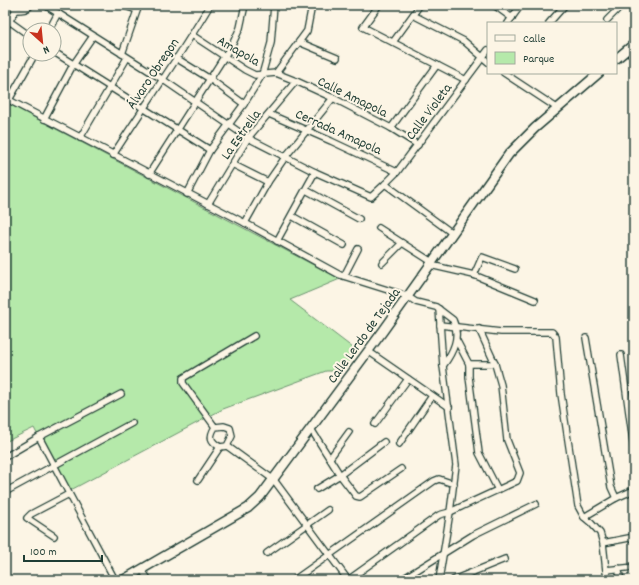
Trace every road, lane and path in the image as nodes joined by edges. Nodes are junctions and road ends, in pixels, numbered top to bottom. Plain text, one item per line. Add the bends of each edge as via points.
1 (31, 5) edge
2 (45, 5) edge
3 (122, 5) edge
4 (210, 5) edge
5 (245, 5) edge
6 (274, 5) edge
7 (312, 5) edge
8 (378, 5) edge
9 (420, 5) edge
10 (494, 5) edge
11 (521, 5) edge
12 (566, 5) edge
13 (622, 5) edge
14 (14, 7) edge
15 (138, 7) edge
16 (58, 13) junction
17 (413, 15) junction
18 (7, 20) edge
19 (510, 20) edge
20 (606, 20) dead end
21 (53, 22) edge
22 (550, 22) edge
23 (5, 28) edge
24 (22, 30) edge
25 (192, 35) junction
26 (93, 36) junction
27 (299, 42) junction
28 (393, 42) junction
29 (634, 44) edge
30 (487, 51) edge
31 (122, 54) junction
32 (224, 56) junction
33 (62, 57) edge
34 (127, 58) junction
35 (176, 58) junction
36 (337, 58) dead end
37 (482, 58) junction
38 (617, 58) edge
39 (487, 61) edge
40 (30, 62) edge
41 (73, 65) junction
42 (436, 65) junction
43 (276, 73) junction
44 (506, 74) edge
45 (598, 74) edge
46 (262, 75) junction
47 (162, 79) junction
48 (210, 79) junction
49 (466, 80) junction
50 (296, 81) junction
51 (110, 87) junction
52 (333, 98) junction
53 (7, 99) edge
54 (196, 102) junction
55 (244, 104) junction
56 (143, 107) junction
57 (557, 108) junction
58 (270, 114) junction
59 (44, 119) junction
60 (229, 125) junction
61 (391, 128) junction
62 (178, 130) junction
63 (308, 130) junction
64 (80, 138) junction
65 (248, 138) junction
66 (418, 145) junction
67 (210, 150) junction
68 (113, 155) junction
69 (286, 156) junction
70 (232, 164) junction
71 (316, 172) junction
72 (397, 172) junction
73 (149, 174) junction
74 (268, 182) junction
75 (386, 184) junction
76 (306, 190) junction
77 (187, 194) junction
78 (208, 204) junction
79 (292, 216) junction
80 (359, 219) dead end
81 (245, 223) junction
82 (379, 228) dead end
83 (452, 233) junction
84 (277, 241) junction
85 (402, 243) junction
86 (344, 245) dead end
87 (358, 250) dead end
88 (382, 263) dead end
89 (431, 263) junction
90 (515, 269) dead end
91 (474, 275) junction
92 (344, 276) junction
93 (407, 296) junction
94 (535, 300) dead end
95 (439, 309) junction
96 (440, 325) junction
97 (455, 326) junction
98 (480, 329) junction
99 (254, 336) dead end
100 (586, 338) dead end
101 (457, 341) junction
102 (368, 351) junction
103 (621, 355) dead end
104 (469, 364) junction
105 (495, 364) junction
106 (444, 366) junction
107 (408, 379) junction
108 (121, 394) dead end
109 (432, 396) junction
110 (449, 407) junction
111 (132, 423) dead end
112 (375, 424) dead end
113 (215, 427) junction
114 (311, 429) junction
115 (349, 432) dead end
116 (39, 437) junction
117 (384, 442) dead end
118 (399, 444) dead end
119 (227, 446) junction
120 (220, 447) junction
121 (634, 449) edge
122 (5, 457) edge
123 (330, 458) junction
124 (54, 466) junction
125 (401, 468) dead end
126 (340, 475) junction
127 (198, 480) dead end
128 (274, 480) junction
129 (454, 484) junction
130 (317, 489) dead end
131 (498, 490) junction
132 (634, 490) edge
133 (5, 492) edge
134 (69, 494) junction
135 (616, 498) junction
136 (536, 504) dead end
137 (328, 510) dead end
138 (450, 512) junction
139 (584, 518) junction
140 (308, 524) junction
141 (54, 536) dead end
142 (634, 537) edge
143 (603, 542) junction
144 (444, 553) junction
145 (266, 554) dead end
146 (330, 555) junction
147 (505, 559) dead end
148 (634, 567) edge
149 (618, 568) junction
150 (141, 569) junction
151 (606, 570) junction
152 (115, 580) edge
153 (123, 580) edge
154 (149, 580) edge
155 (294, 580) edge
156 (348, 580) edge
157 (401, 580) edge
158 (439, 580) edge
159 (453, 580) edge
160 (606, 580) edge
161 (622, 580) edge

1 - 14 street via 22,10
2 - 16 street
3 - 15 street
4 - 25 street, Álvaro Obregon
5 - 32 street via 240,28
6 - 46 street via 271,43
7 - 27 street via 307,31
8 - 28 street via 363,27
9 - 17 street
10 - 19 street
11 - 19 street
12 - 22 street
13 - 20 street
14 - 18 street
15 - 31 street
16 - 21 street
16 - 26 street
17 - 28 street
17 - 37 street via 464,41
18 - 23 street
18 - 24 street
25 - 32 street, Amapola
25 - 35 street, Álvaro Obregon
26 - 31 street
26 - 41 street
27 - 36 street
27 - 43 street
28 - 42 street
29 - 38 main road
30 - 37 street, Calle Violeta
31 - 34 street
32 - 46 street, Amapola via 254,75
32 - 48 street
33 - 41 street
34 - 47 street
34 - 51 street
35 - 47 street, Álvaro Obregon
35 - 48 street
37 - 39 street
37 - 49 street, Calle Violeta
40 - 53 street
41 - 51 street
41 - 59 street
42 - 49 street
42 - 61 street
43 - 46 street, Amapola
43 - 50 street, Calle Amapola
44 - 57 street
45 - 57 main road, Calle Lerdo de Tejada
46 - 55 street
47 - 54 street
47 - 56 street, Álvaro Obregon
48 - 54 street
48 - 55 street
49 - 66 street, Calle Violeta
50 - 52 street, Calle Amapola
50 - 58 street, La Estrella
51 - 56 street
51 - 64 street
52 - 61 street, Calle Amapola
52 - 63 street
53 - 59 street
54 - 60 street
54 - 62 street
55 - 60 street
56 - 62 street
56 - 68 street, Álvaro Obregon
57 - 83 main road, Calle Lerdo de Tejada via 509,154
58 - 63 street, Cerrada Amapola
58 - 65 street, La Estrella
59 - 64 street
60 - 65 street
60 - 67 street
61 - 66 street, Calle Amapola
62 - 67 street
62 - 73 street
63 - 69 street
63 - 72 street, Cerrada Amapola
64 - 68 street
65 - 69 street
65 - 70 street, La Estrella
66 - 72 street, Calle Violeta
67 - 77 street
68 - 73 street
69 - 71 street
69 - 74 street
70 - 74 street
70 - 78 street, La Estrella
71 - 75 street, Calle Violeta via 370,197
71 - 76 street
72 - 75 street, Calle Violeta
73 - 77 street
74 - 81 street
75 - 83 street
76 - 79 street
76 - 80 street
77 - 78 street
78 - 81 street
79 - 84 street
79 - 86 street
81 - 84 street
82 - 85 street
83 - 89 main road, Calle Lerdo de Tejada
84 - 92 street
85 - 88 street
85 - 89 street
87 - 92 street
89 - 91 street
89 - 93 main road, Calle Lerdo de Tejada
90 - 91 street via 482,257
91 - 94 street
92 - 93 street
93 - 95 street via 416,302
93 - 102 main road, Calle Lerdo de Tejada
95 - 96 street
95 - 97 street via 452,318
96 - 97 street
96 - 106 street
97 - 98 street
97 - 101 street
98 - 105 street
98 - 139 street via 501,332 552,332 556,337 561,394 578,506
99 - 113 street via 183,378 183,383
100 - 135 street via 611,487
101 - 104 street
101 - 106 street
102 - 107 street
102 - 114 main road, Calle Lerdo de Tejada
103 - 121 street
104 - 105 street
104 - 131 street via 479,454
105 - 131 street via 502,385 507,440 520,473 517,481
106 - 110 street
107 - 109 street
107 - 112 street
108 - 116 street
109 - 110 street
109 - 118 street
110 - 129 street via 456,465
111 - 124 street
113 - 119 street via 230,428 232,436
113 - 120 street via 211,438
114 - 123 street
114 - 128 main road, Calle Lerdo de Tejada
115 - 123 street
116 - 122 street
116 - 124 street
117 - 126 street
119 - 120 street
119 - 128 street
120 - 127 street
123 - 126 street
124 - 133 street
124 - 134 street
125 - 126 street via 360,497 356,496
126 - 130 street
128 - 140 street
128 - 150 main road, Calle Lerdo de Tejada via 248,508
129 - 138 street
129 - 146 street via 438,479 434,481
131 - 138 street
132 - 135 street
134 - 141 street via 27,518
134 - 152 street
135 - 139 street
136 - 144 street via 473,535
137 - 140 street
138 - 144 street
138 - 156 street via 439,515
139 - 143 street via 600,533
140 - 145 street
140 - 146 street
142 - 143 street
143 - 151 street
144 - 157 street
144 - 158 street
146 - 155 street
146 - 156 street
147 - 159 street
148 - 149 street
149 - 151 street
149 - 161 street
150 - 153 main road, Calle Lerdo de Tejada
150 - 154 street
151 - 160 street

